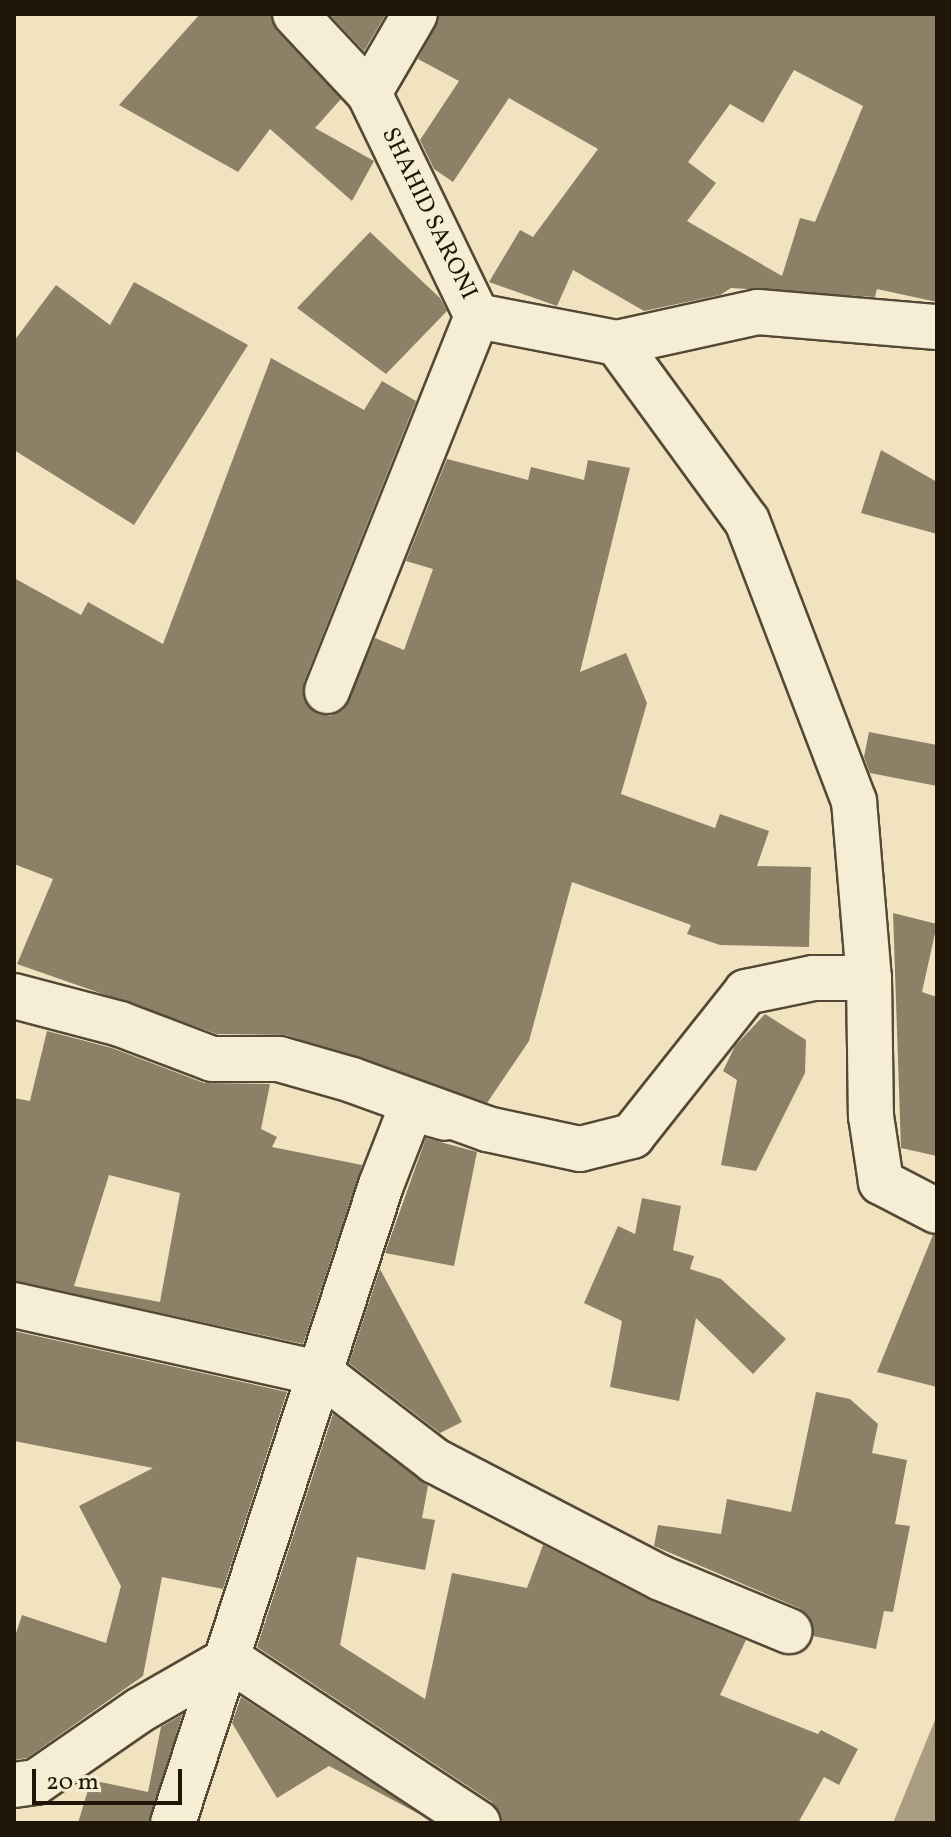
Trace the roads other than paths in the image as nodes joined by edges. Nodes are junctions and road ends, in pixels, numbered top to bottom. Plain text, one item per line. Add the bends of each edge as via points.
1 (295, 14) edge
2 (415, 14) edge
3 (369, 93) junction
4 (477, 316) junction
5 (937, 327) edge
6 (617, 343) junction
7 (327, 691) dead end
8 (869, 978) junction
9 (14, 996) edge
10 (487, 1129) junction
11 (937, 1211) edge
12 (14, 1305) edge
13 (322, 1374) junction
14 (789, 1631) dead end
15 (229, 1659) junction
16 (14, 1785) edge
17 (173, 1823) edge
18 (478, 1823) edge

1 - 3 street, SHAHID SARONI
2 - 3 street
3 - 4 street, SHAHID SARONI
4 - 6 street, SHAHID SARONI
4 - 7 street
5 - 6 street, SHAHID SARONI via 758,312
6 - 8 street via 747,521 854,801
8 - 10 street via 813,978 746,992 632,1136 580,1149
8 - 11 street via 871,1116 881,1182
9 - 10 street via 120,1024 212,1059 279,1059
10 - 13 street via 411,1108
12 - 13 street
13 - 14 street via 435,1461 661,1578
13 - 15 street
15 - 16 street via 140,1710 36,1782
15 - 17 street
15 - 18 street

